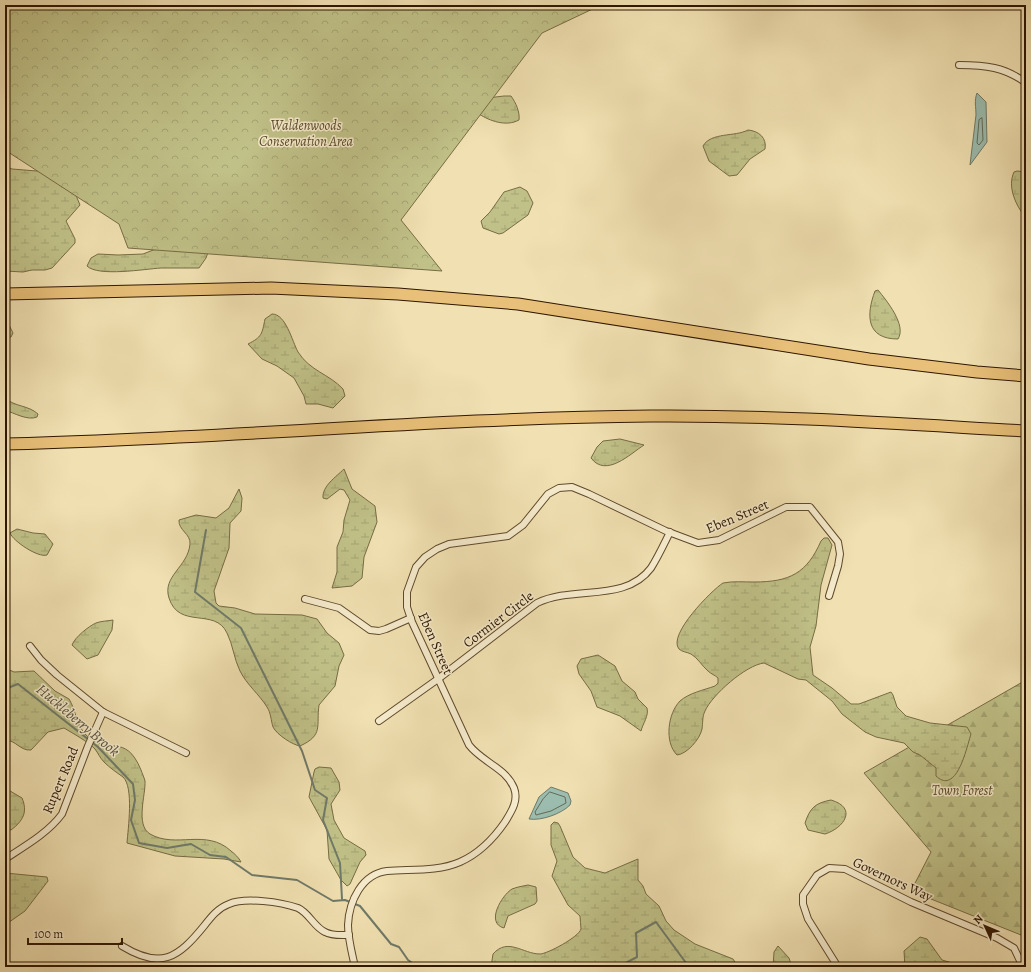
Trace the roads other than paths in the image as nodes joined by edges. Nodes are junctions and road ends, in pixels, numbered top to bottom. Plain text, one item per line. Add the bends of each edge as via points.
1 (959, 65) dead end
2 (1026, 83) edge
3 (5, 294) edge
4 (1026, 376) edge
5 (1026, 431) edge
6 (5, 444) edge
7 (670, 532) junction
8 (829, 596) dead end
9 (305, 599) dead end
10 (411, 618) junction
11 (30, 646) dead end
12 (438, 679) junction
13 (103, 712) junction
14 (379, 721) dead end
15 (186, 753) dead end
16 (5, 859) edge
17 (349, 936) junction
18 (122, 946) dead end
19 (355, 967) edge
20 (838, 967) edge
21 (1023, 967) edge

1 - 2 street via 996,67
3 - 4 highway via 271,288 406,294 518,304 869,359
5 - 6 highway via 748,416 650,416 548,418
7 - 8 street, Eben Street via 692,542 712,542 736,533 786,507 810,507 838,542 838,566
7 - 10 street, Eben Street via 589,494 572,488 559,488 548,494 523,525 508,536 449,544 437,548 425,557 416,567 408,586
7 - 12 street, Cormier Circle via 652,567 635,583 622,589 579,592 541,602
9 - 10 street via 339,608 370,630 386,629
10 - 12 street, Eben Street
11 - 13 street via 57,676
12 - 14 street, Cormier Circle
12 - 17 street, Eben Street via 469,744 510,780 516,795 514,807 492,838 459,862 442,867 376,873 361,887 354,898
13 - 15 street
13 - 16 street, Rupert Road via 62,814 56,822
17 - 18 street via 325,932 298,908 261,901 241,901 220,908 191,942 176,954 145,957
17 - 19 street, Eben Street
20 - 21 street, Governors Way via 808,919 803,904 803,894 817,875 829,868 845,869 911,902 997,938 1014,948

